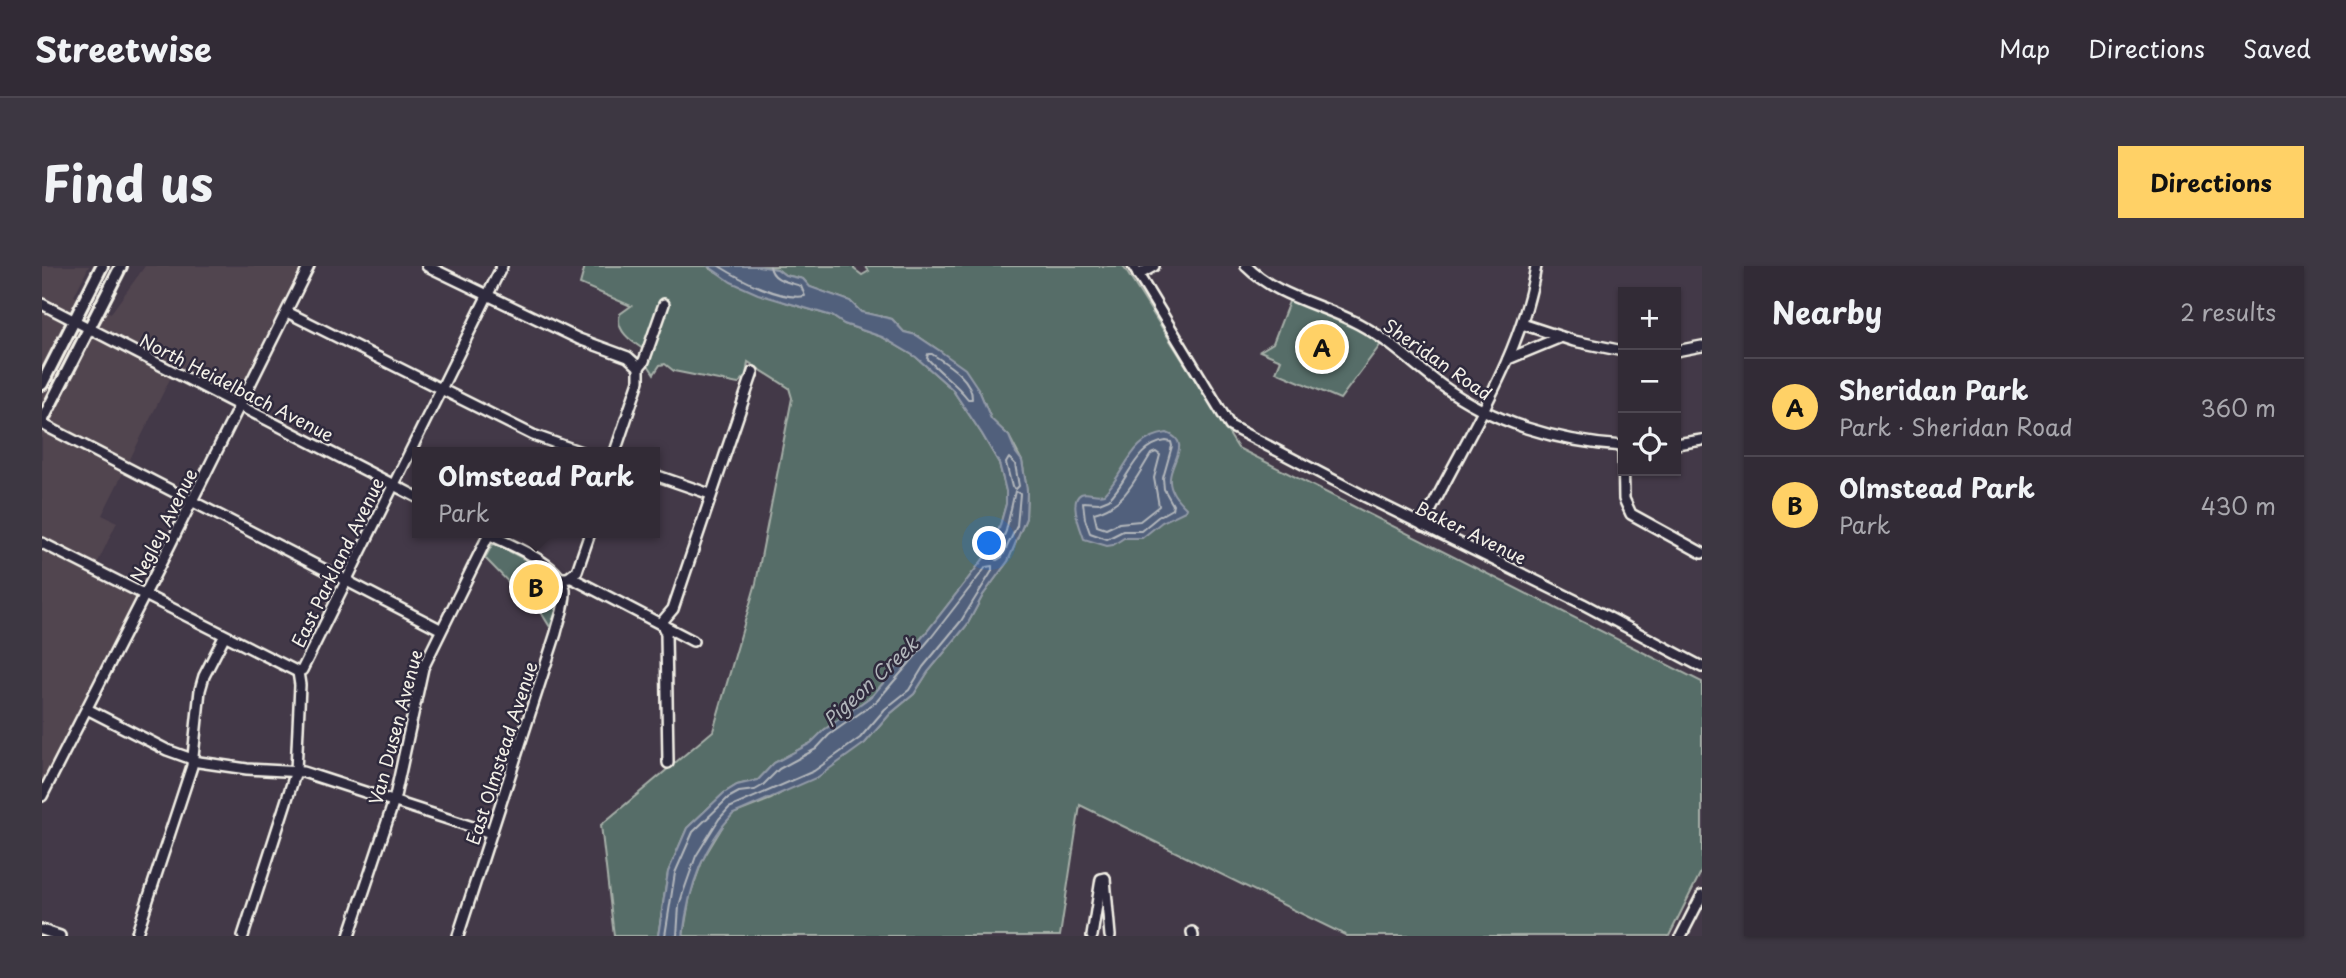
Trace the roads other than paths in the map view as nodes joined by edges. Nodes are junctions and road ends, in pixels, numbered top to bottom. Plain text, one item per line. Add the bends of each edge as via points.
1 (102, 266) edge
2 (121, 266) edge
3 (309, 266) edge
4 (427, 266) edge
5 (502, 266) edge
6 (1154, 266) edge
7 (1246, 266) edge
8 (1536, 266) edge
9 (1136, 270) edge
10 (489, 296) junction
11 (42, 304) edge
12 (664, 304) dead end
13 (286, 312) junction
14 (75, 321) junction
15 (1522, 324) junction
16 (89, 328) junction
17 (1561, 337) junction
18 (1702, 346) edge
19 (1619, 350) edge
20 (1681, 350) edge
21 (1508, 359) junction
22 (639, 367) junction
23 (753, 372) dead end
24 (42, 384) edge
25 (440, 390) junction
26 (240, 407) junction
27 (1482, 410) junction
28 (42, 423) edge
29 (1702, 440) edge
30 (1681, 443) edge
31 (1618, 446) edge
32 (567, 447) edge
33 (617, 447) edge
34 (1624, 476) edge
35 (660, 477) edge
36 (393, 485) junction
37 (412, 494) edge
38 (710, 494) junction
39 (192, 502) junction
40 (1423, 526) junction
41 (486, 538) edge
42 (497, 538) edge
43 (588, 538) edge
44 (42, 542) edge
45 (1702, 553) edge
46 (564, 578) junction
47 (345, 580) junction
48 (145, 595) junction
49 (661, 623) junction
50 (440, 629) junction
51 (224, 637) junction
52 (693, 641) dead end
53 (1702, 667) edge
54 (298, 673) junction
55 (87, 709) junction
56 (192, 760) junction
57 (668, 762) dead end
58 (296, 771) junction
59 (42, 796) edge
60 (394, 801) junction
61 (491, 833) junction
62 (1702, 895) edge
63 (42, 930) edge
64 (60, 936) edge
65 (136, 936) edge
66 (243, 936) edge
67 (349, 936) edge
68 (458, 936) edge
69 (1091, 936) edge
70 (1110, 936) edge
71 (1681, 936) edge

1 - 14 main road
2 - 16 main road
3 - 13 street, Negley Avenue
4 - 10 street
5 - 10 street, East Parkland Avenue
6 - 9 street
7 - 27 street, Sheridan Road via 1273,288 1362,325 1442,386
8 - 15 street
9 - 40 street, Baker Avenue via 1228,423
10 - 22 street via 579,340 628,357
10 - 25 street, East Parkland Avenue
11 - 14 street, North Heidelbach Avenue
12 - 22 street
13 - 25 street
13 - 26 street, Negley Avenue
14 - 16 street, North Heidelbach Avenue
14 - 24 main road
15 - 17 street
15 - 21 street
16 - 26 street, North Heidelbach Avenue
16 - 28 main road
17 - 19 street
17 - 21 street
18 - 20 street
21 - 27 street
22 - 33 street via 639,382
23 - 38 street
25 - 32 street
25 - 36 street, East Parkland Avenue
26 - 36 street, North Heidelbach Avenue
26 - 39 street, Negley Avenue
27 - 31 street, Sheridan Road via 1549,435
27 - 40 street
28 - 39 street
29 - 30 street
34 - 45 street via 1630,514
35 - 38 street
36 - 37 street, North Heidelbach Avenue
36 - 47 street, East Parkland Avenue
38 - 49 street via 673,609
39 - 47 street
39 - 48 street, Negley Avenue
40 - 53 street, Baker Avenue
41 - 50 street, Van Dusen Avenue
42 - 46 street
43 - 46 street, East Olmstead Avenue via 577,571
44 - 48 street
46 - 49 street
46 - 61 street, East Olmstead Avenue via 560,618
47 - 50 street
47 - 54 street, East Parkland Avenue
48 - 51 street
48 - 55 street, Negley Avenue
49 - 52 street
49 - 57 street via 666,633
50 - 60 street, Van Dusen Avenue via 423,668
51 - 54 street
51 - 56 street via 200,690
54 - 58 street, East Parkland Avenue
55 - 56 street
55 - 59 street, Negley Avenue
56 - 58 street
56 - 65 street
58 - 60 street
58 - 66 street, East Parkland Avenue
60 - 61 street
60 - 67 street, Van Dusen Avenue
61 - 68 street, East Olmstead Avenue
62 - 71 street
63 - 64 street
69 - 70 street via 1101,879 1105,878

